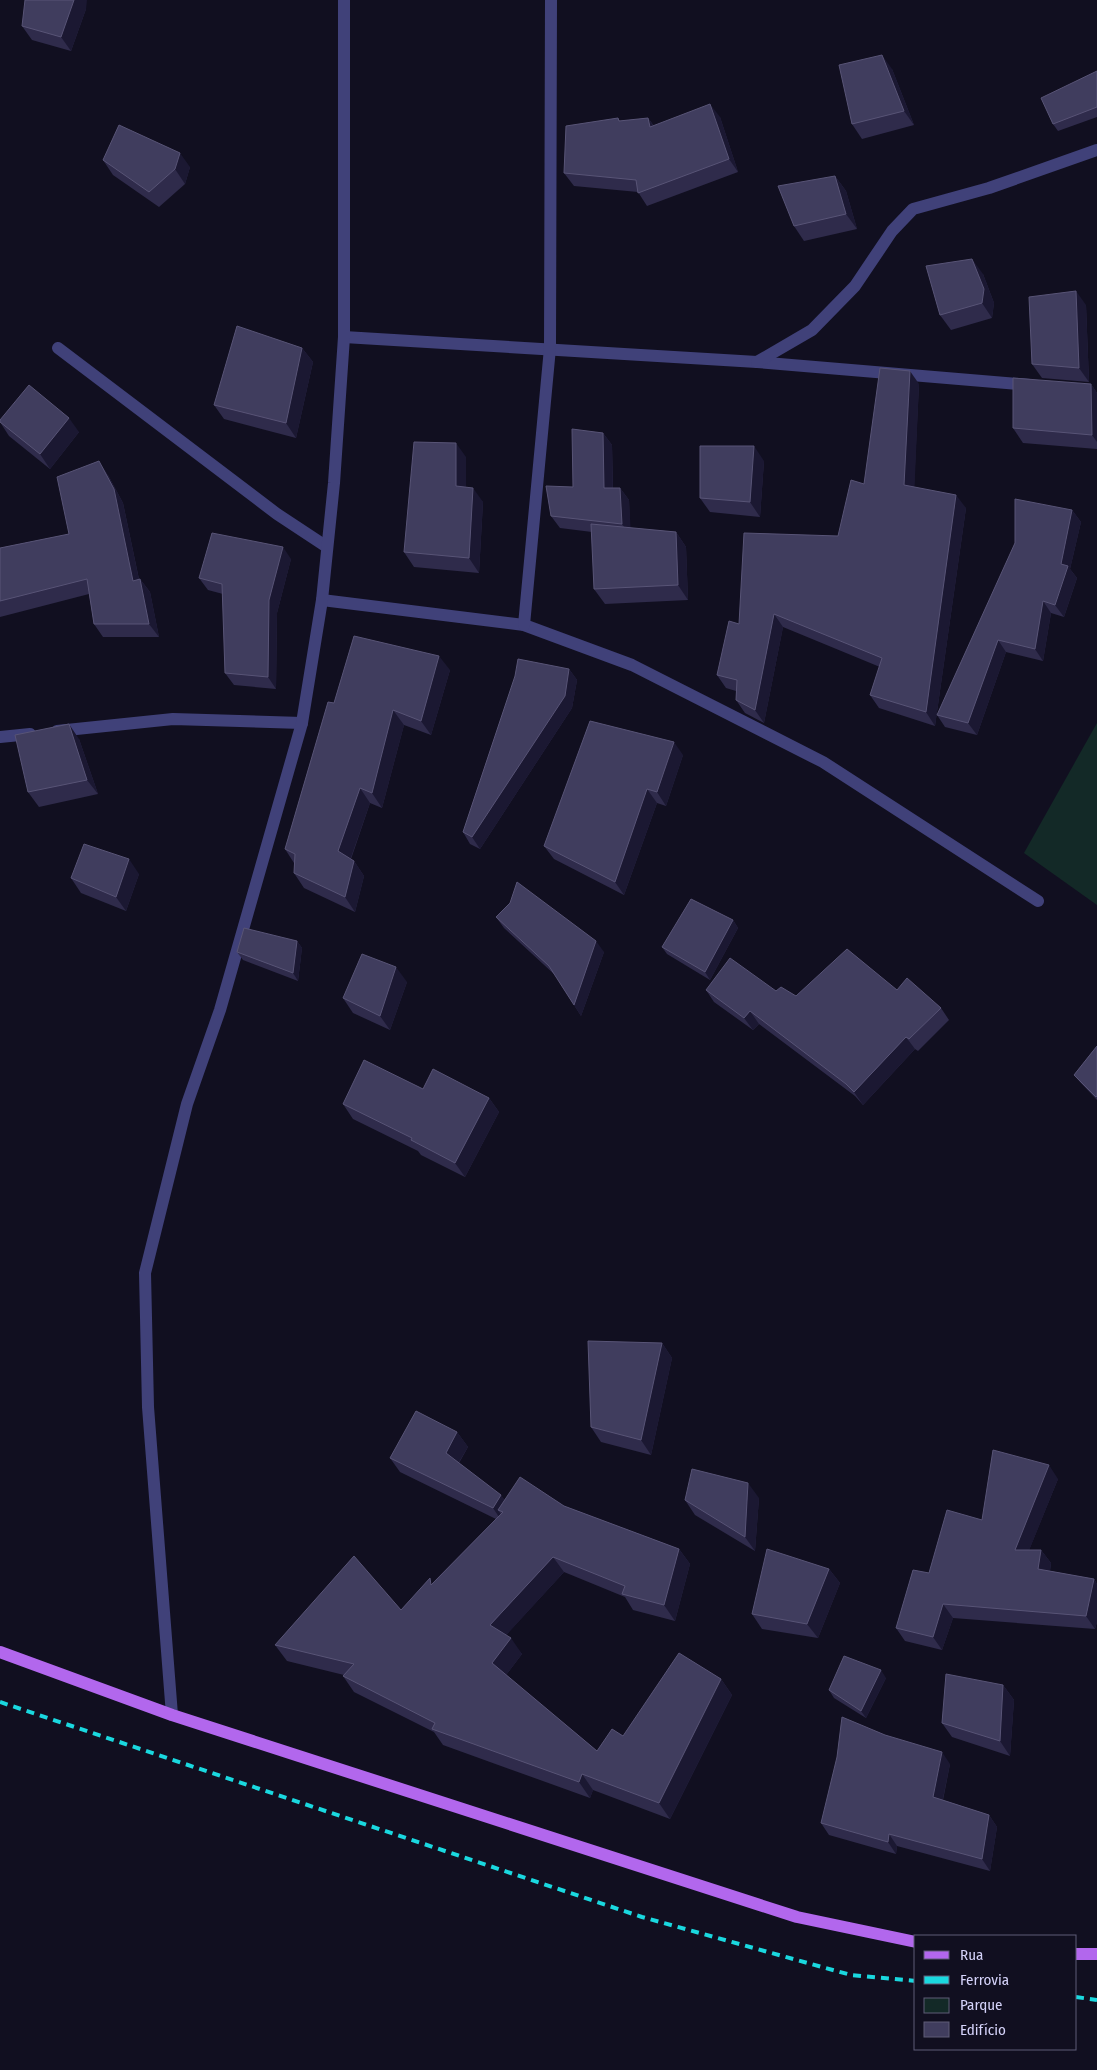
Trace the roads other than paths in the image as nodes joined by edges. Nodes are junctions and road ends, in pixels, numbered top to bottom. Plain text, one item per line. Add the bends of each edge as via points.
1 (344, 0) edge
2 (551, 0) edge
3 (1097, 150) edge
4 (344, 337) junction
5 (58, 348) dead end
6 (550, 348) junction
7 (757, 362) junction
8 (1039, 385) edge
9 (328, 548) junction
10 (322, 600) junction
11 (524, 626) junction
12 (302, 723) junction
13 (0, 737) edge
14 (1038, 901) dead end
15 (0, 1652) edge
16 (172, 1716) junction
17 (914, 1942) edge
18 (1077, 1954) edge
19 (1097, 1954) edge

1 - 4 street
2 - 6 street
3 - 7 street via 989,188 913,209 892,231 855,286 812,330
4 - 6 street
4 - 9 street
5 - 9 street
6 - 7 street
6 - 11 street
7 - 8 street
9 - 10 street
10 - 11 street
10 - 12 street
11 - 14 street via 632,665 824,762
12 - 13 street via 173,719
12 - 16 street via 220,1010 187,1104 145,1273 148,1407
15 - 16 main road
16 - 17 main road via 798,1917
18 - 19 main road

